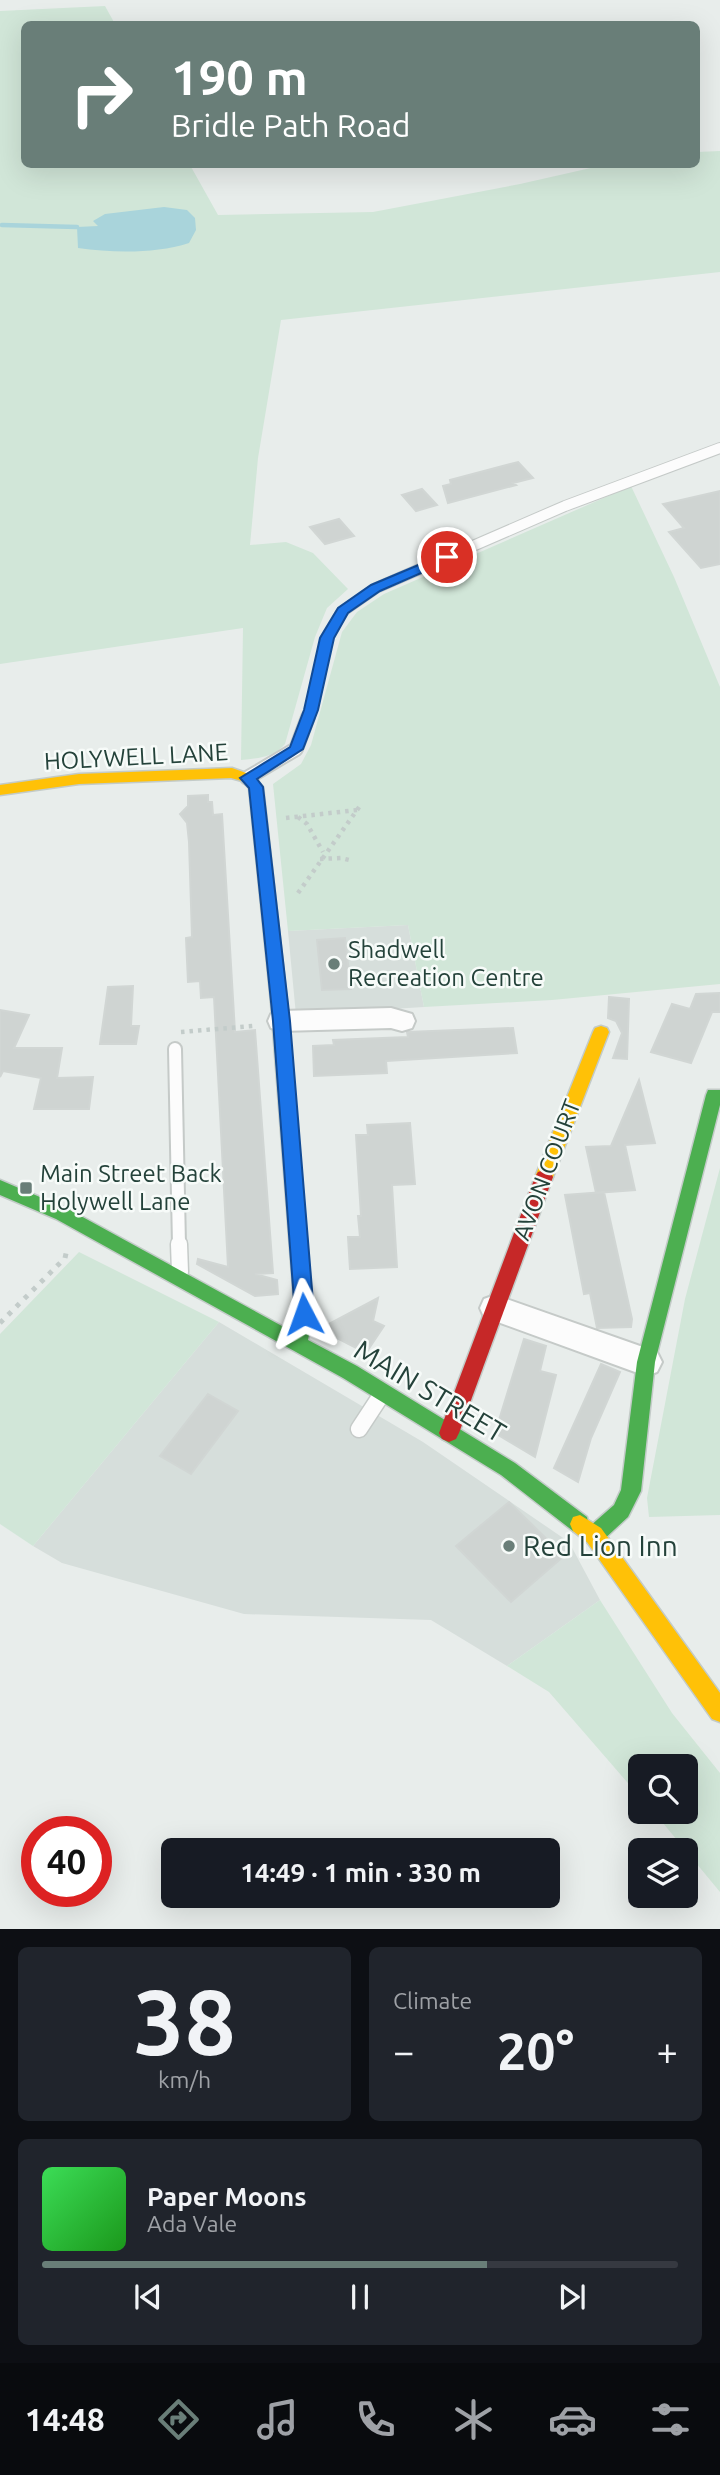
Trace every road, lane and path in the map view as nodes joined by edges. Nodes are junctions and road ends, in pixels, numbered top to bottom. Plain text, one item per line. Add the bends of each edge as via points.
1 (720, 448) edge
2 (247, 778) junction
3 (0, 790) edge
4 (362, 803) dead end
5 (358, 810) junction
6 (298, 817) junction
7 (260, 820) junction
8 (324, 853) junction
9 (320, 859) junction
10 (353, 861) dead end
11 (293, 899) dead end
12 (402, 1021) dead end
13 (281, 1022) junction
14 (601, 1032) dead end
15 (175, 1049) joint
16 (714, 1095) dead end
17 (0, 1187) edge
18 (74, 1221) junction
19 (180, 1279) junction
20 (495, 1308) junction
21 (0, 1323) edge
22 (298, 1345) junction
23 (646, 1362) junction
24 (383, 1391) junction
25 (359, 1429) dead end
26 (449, 1433) junction
27 (594, 1535) junction
28 (720, 1710) edge

1 - 2 lane via 565,506 376,588 354,603 343,611 327,638 311,710 296,749
2 - 3 street, HOLYWELL LANE via 232,774 79,779
2 - 7 street, HOLYWELL LANE via 256,787
4 - 5 path
5 - 6 path
5 - 8 path
6 - 7 path
6 - 8 path
7 - 13 street, HOLYWELL LANE
8 - 9 path
9 - 10 path
9 - 11 path
12 - 13 street
13 - 15 path via 175,1033
13 - 22 street, HOLYWELL LANE via 304,1314
14 - 20 street, AVON COURT
15 - 19 lane
16 - 23 street
17 - 18 street, MAIN STREET
18 - 19 street, MAIN STREET
18 - 21 path via 65,1258
19 - 22 street, MAIN STREET
20 - 23 street
20 - 26 street, AVON COURT
22 - 24 street, MAIN STREET
23 - 27 street via 631,1491 621,1511
24 - 25 lane
24 - 26 street, MAIN STREET
26 - 27 street, MAIN STREET via 508,1469
27 - 28 street, MAIN STREET

